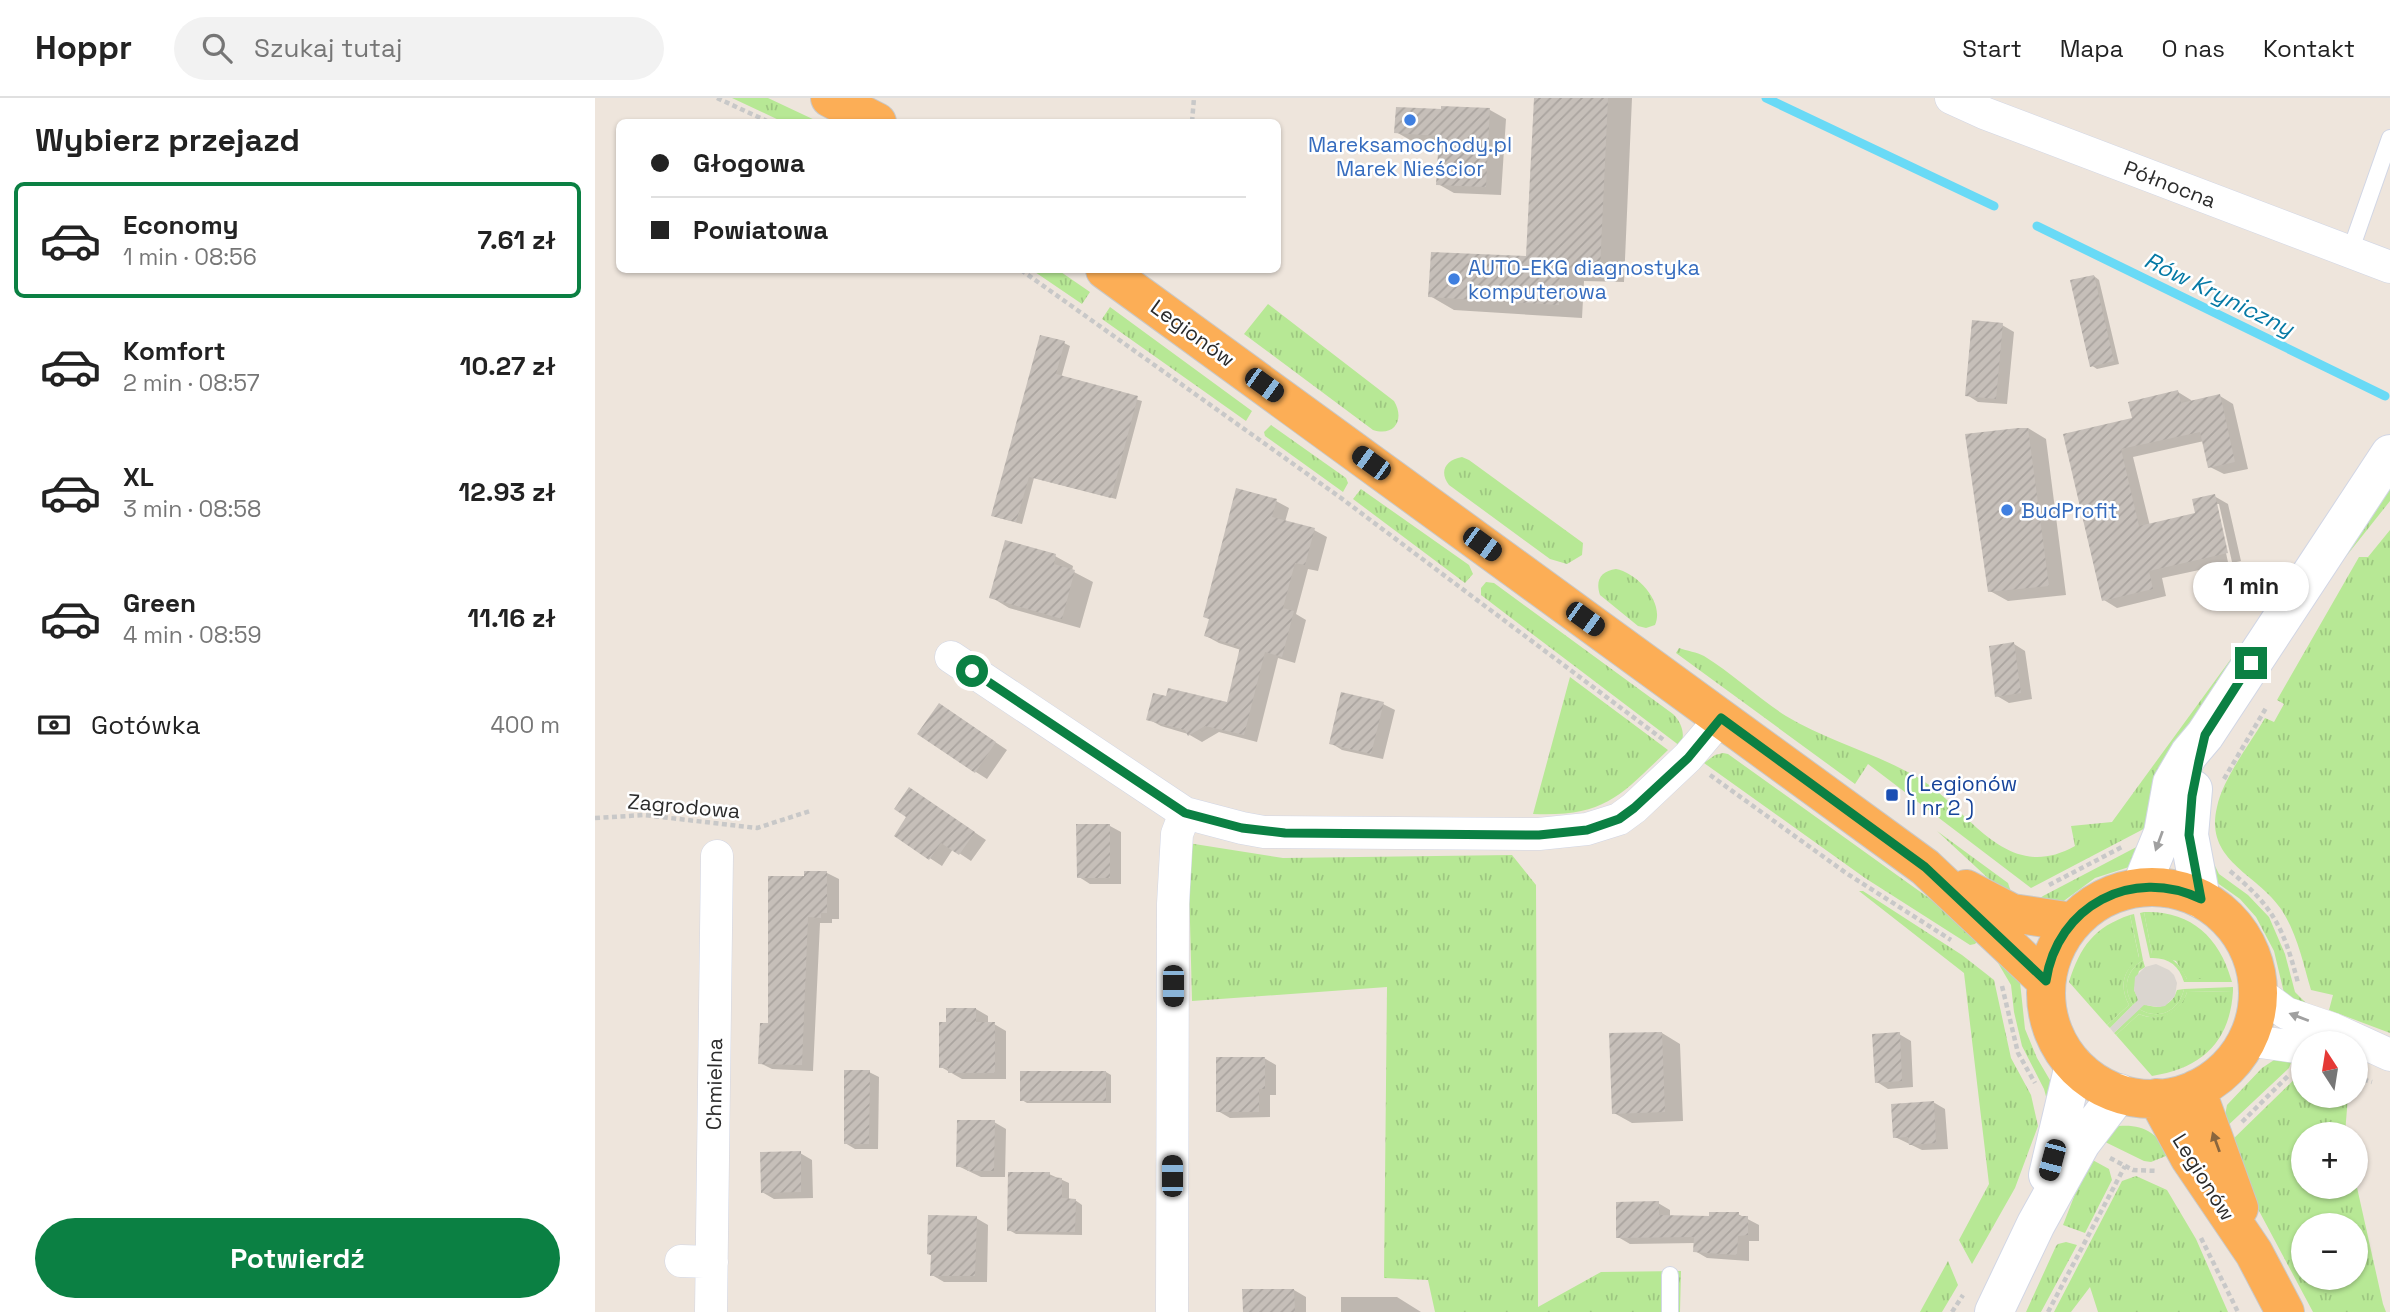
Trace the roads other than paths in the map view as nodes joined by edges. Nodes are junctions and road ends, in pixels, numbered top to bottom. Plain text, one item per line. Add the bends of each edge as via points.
1 (830, 98) edge
2 (1951, 98) edge
3 (871, 119) edge
4 (2390, 138) edge
5 (2350, 252) junction
6 (2390, 267) edge
7 (1109, 273) edge
8 (2390, 454) edge
9 (951, 657) dead end
10 (1721, 718) junction
11 (2205, 735) junction
12 (1185, 813) junction
13 (717, 856) dead end
14 (1925, 867) junction
15 (2141, 887) junction
16 (2201, 899) junction
17 (2073, 922) junction
18 (2046, 981) junction
19 (2257, 992) junction
20 (2246, 1040) junction
21 (2377, 1054) edge
22 (2291, 1058) edge
23 (2074, 1065) junction
24 (2196, 1089) junction
25 (2119, 1093) junction
26 (2157, 1098) junction
27 (2036, 1224) junction
28 (2254, 1253) junction
29 (1670, 1275) dead end
30 (711, 1312) edge
31 (1172, 1312) edge
32 (1670, 1312) edge
33 (1994, 1312) edge
34 (2285, 1312) edge

1 - 3 highway
2 - 5 street, Północna
4 - 5 lane
5 - 6 street, Północna
7 - 10 highway, Legionów
8 - 11 main road
9 - 12 street
10 - 12 street via 1688,758 1634,808 1619,819 1571,832 1285,833 1242,828
10 - 14 highway, Legionów
11 -> 15 main road via 2172,783 2163,833
11 - 16 main road via 2189,835
12 - 31 street via 1177,834 1173,904
13 - 30 street, Chmielna via 697,1261
14 - 17 highway, Legionów via 2012,913
14 - 18 highway, Legionów
15 - 16 highway via 2172,888
15 - 17 highway via 2104,898
16 - 19 highway via 2239,933 2253,961
17 - 18 highway via 2057,945
18 - 23 highway via 2051,1026
19 - 20 highway via 2255,1017
21 -> 19 street via 2333,1029 2286,1013
20 - 22 street
20 - 24 highway via 2225,1069
23 - 25 highway via 2094,1082
23 - 27 main road
24 - 26 highway
28 -> 24 highway, Legionów
25 - 26 highway
25 - 27 main road via 2081,1143
26 - 28 highway, Legionów via 2189,1157
27 - 33 main road
28 - 34 highway, Legionów
29 - 32 lane

